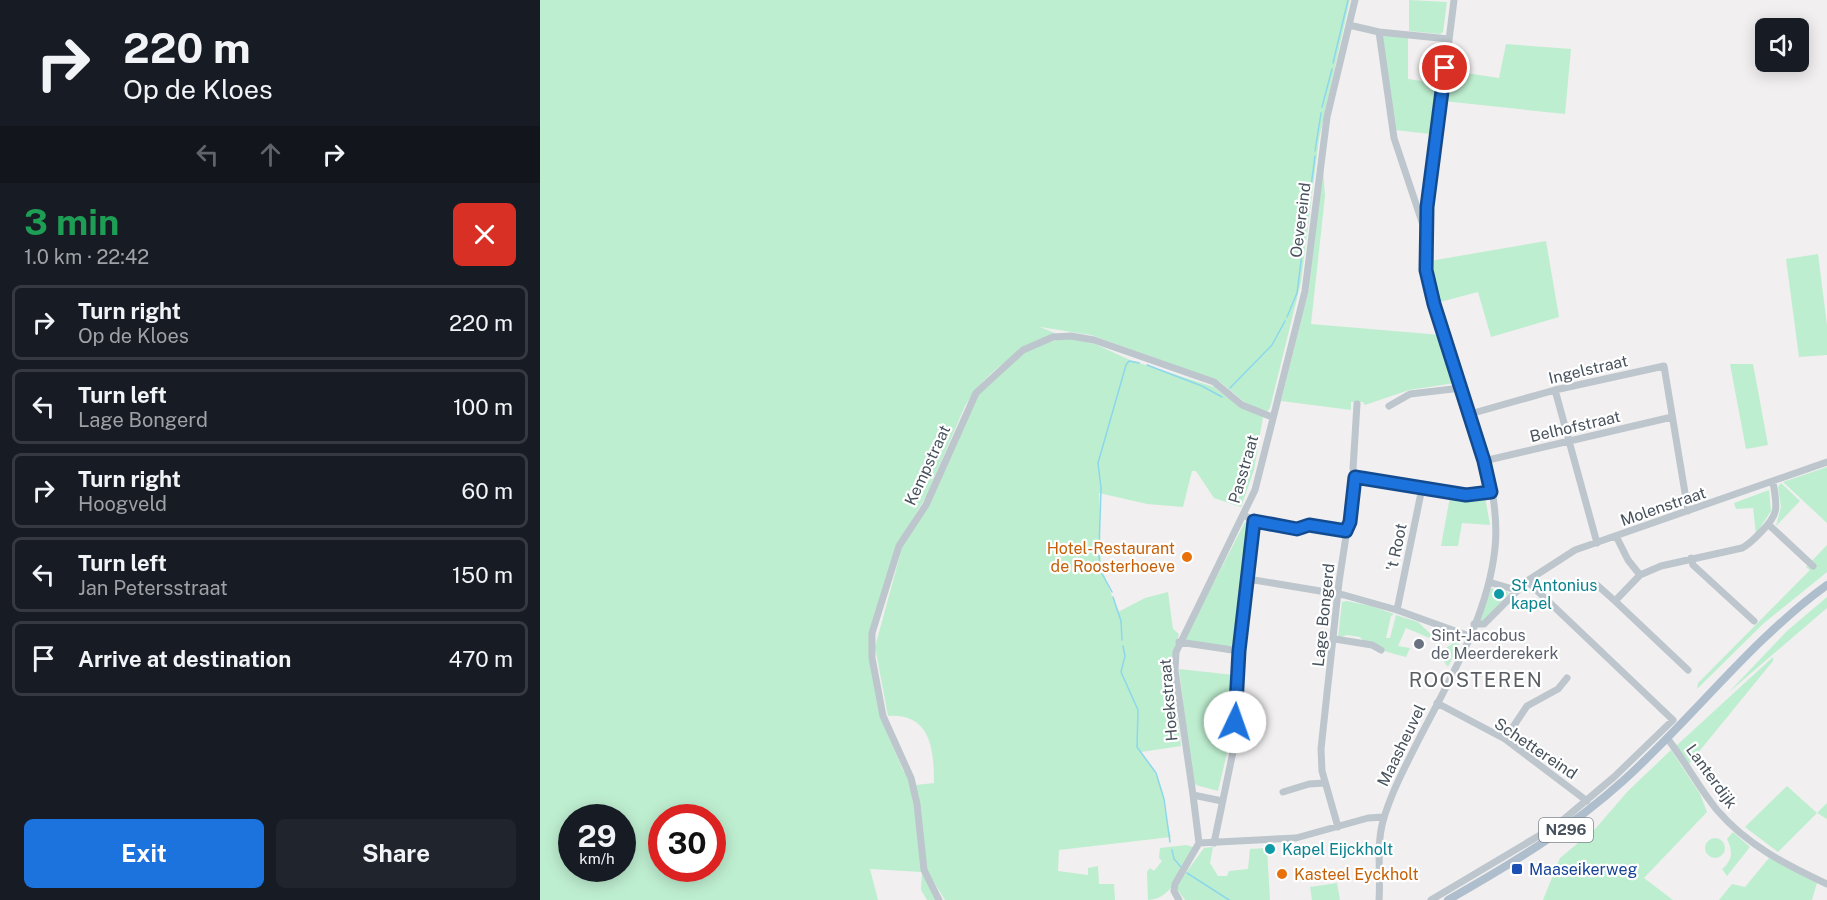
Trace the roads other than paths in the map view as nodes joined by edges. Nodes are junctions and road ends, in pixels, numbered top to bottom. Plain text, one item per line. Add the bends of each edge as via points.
1 (1355, 0) edge
2 (1454, 0) edge
3 (1349, 25) junction
4 (1379, 32) junction
5 (1449, 39) junction
6 (1425, 233) junction
7 (1461, 388) junction
8 (1555, 390) junction
9 (1357, 404) dead end
10 (1389, 406) dead end
11 (1470, 414) junction
12 (1272, 417) junction
13 (1672, 417) junction
14 (1570, 441) junction
15 (1484, 461) junction
16 (1827, 462) edge
17 (1355, 477) junction
18 (1773, 482) junction
19 (1422, 488) junction
20 (1491, 492) junction
21 (1688, 511) junction
22 (1244, 515) junction
23 (1254, 521) junction
24 (1769, 525) junction
25 (1346, 531) junction
26 (1616, 536) junction
27 (1597, 543) junction
28 (1691, 558) junction
29 (1813, 566) dead end
30 (1640, 575) junction
31 (1248, 579) junction
32 (1527, 581) junction
33 (1489, 582) junction
34 (1597, 585) dead end
35 (1827, 585) edge
36 (1516, 590) junction
37 (1340, 594) junction
38 (1615, 601) junction
39 (1397, 610) junction
40 (1754, 621) dead end
41 (1474, 624) junction
42 (1469, 636) junction
43 (1335, 639) junction
44 (1179, 642) junction
45 (1381, 650) dead end
46 (1239, 651) junction
47 (1688, 670) dead end
48 (1567, 678) dead end
49 (1437, 703) junction
50 (1667, 738) junction
51 (1504, 739) junction
52 (1325, 783) junction
53 (1283, 792) dead end
54 (1193, 795) junction
55 (1222, 801) junction
56 (1587, 801) junction
57 (1384, 817) junction
58 (1338, 827) junction
59 (1199, 843) junction
60 (1214, 843) junction
61 (1827, 884) edge
62 (1381, 898) edge
63 (939, 900) edge
64 (1179, 900) edge
65 (1431, 900) edge
66 (1448, 900) edge

1 - 3 street, Oevereind
2 - 5 street
3 - 4 street
3 - 12 street, Oevereind via 1327,117 1305,291
4 - 5 street
4 - 6 street via 1394,138
5 - 6 street
6 - 7 street, Maasheuvel via 1430,285
7 - 10 street via 1410,394
7 - 11 street, Maasheuvel
8 - 11 street, Ingelstraat
8 - 13 street, Ingelstraat via 1664,366
8 - 14 street
9 - 17 street, Lage Bongerd
11 - 15 street, Maasheuvel
12 - 22 street, Passtraat via 1255,490
12 - 63 street, Kempstraat via 1242,405 1214,382 1094,340 1071,336 1053,337 1023,350 976,393 926,505 899,546 872,633 872,658 883,716 911,778 924,870
13 - 14 street, Belhofstraat
13 - 21 street
14 - 15 street, Belhofstraat
14 - 27 street
15 - 20 street, Maasheuvel
16 - 18 street, Molenstraat
17 - 19 street
17 - 25 street, Lage Bongerd
18 - 21 street, Molenstraat
18 - 24 street via 1776,511
19 - 20 street via 1466,495
19 - 39 street, 't Root
20 - 33 street, Maasheuvel via 1496,528
21 - 26 street, Molenstraat
22 - 23 street, Passtraat
22 - 44 street, Hoekstraat
23 - 25 street via 1297,529 1309,525
23 - 31 street, Passtraat
24 - 28 street via 1742,548
24 - 29 street
25 - 37 street, Lage Bongerd
26 - 27 street, Molenstraat
26 - 30 street
27 - 32 street, Molenstraat via 1554,561
28 - 30 street
28 - 40 street via 1693,565
30 - 38 street
31 - 37 street
31 - 46 street, Passtraat
32 - 36 street, Molenstraat
32 - 56 street via 1673,720
33 - 36 street
33 - 41 street, Maasheuvel
34 - 38 street
35 - 50 main road, N296 via 1778,626
36 - 41 street, Molenstraat via 1484,624
37 - 39 street
37 - 43 street, Lage Bongerd
38 - 47 street
39 - 42 street
41 - 42 street, Maasheuvel
42 - 49 street, Maasheuvel
43 - 45 street
43 - 52 street, Lage Bongerd via 1321,749
44 - 46 street
44 - 54 street, Hoekstraat via 1175,670
46 - 55 street, Passtraat via 1234,741
48 - 51 street via 1558,689 1527,706
49 - 51 street, Schettereind
49 - 57 street, Maasheuvel via 1392,792
50 - 61 street, Lanterdijk via 1718,810 1750,842 1784,864
50 - 66 main road, N296 via 1573,824
51 - 56 street, Schettereind
52 - 53 street
52 - 58 street, Lage Bongerd
54 - 55 street
54 - 59 street, Hoekstraat
55 - 60 street, Passtraat
56 - 65 street via 1541,836
57 - 58 street
57 - 62 street, Maasheuvel via 1378,859
58 - 60 street via 1296,838
59 - 60 street
59 - 64 street via 1174,884

